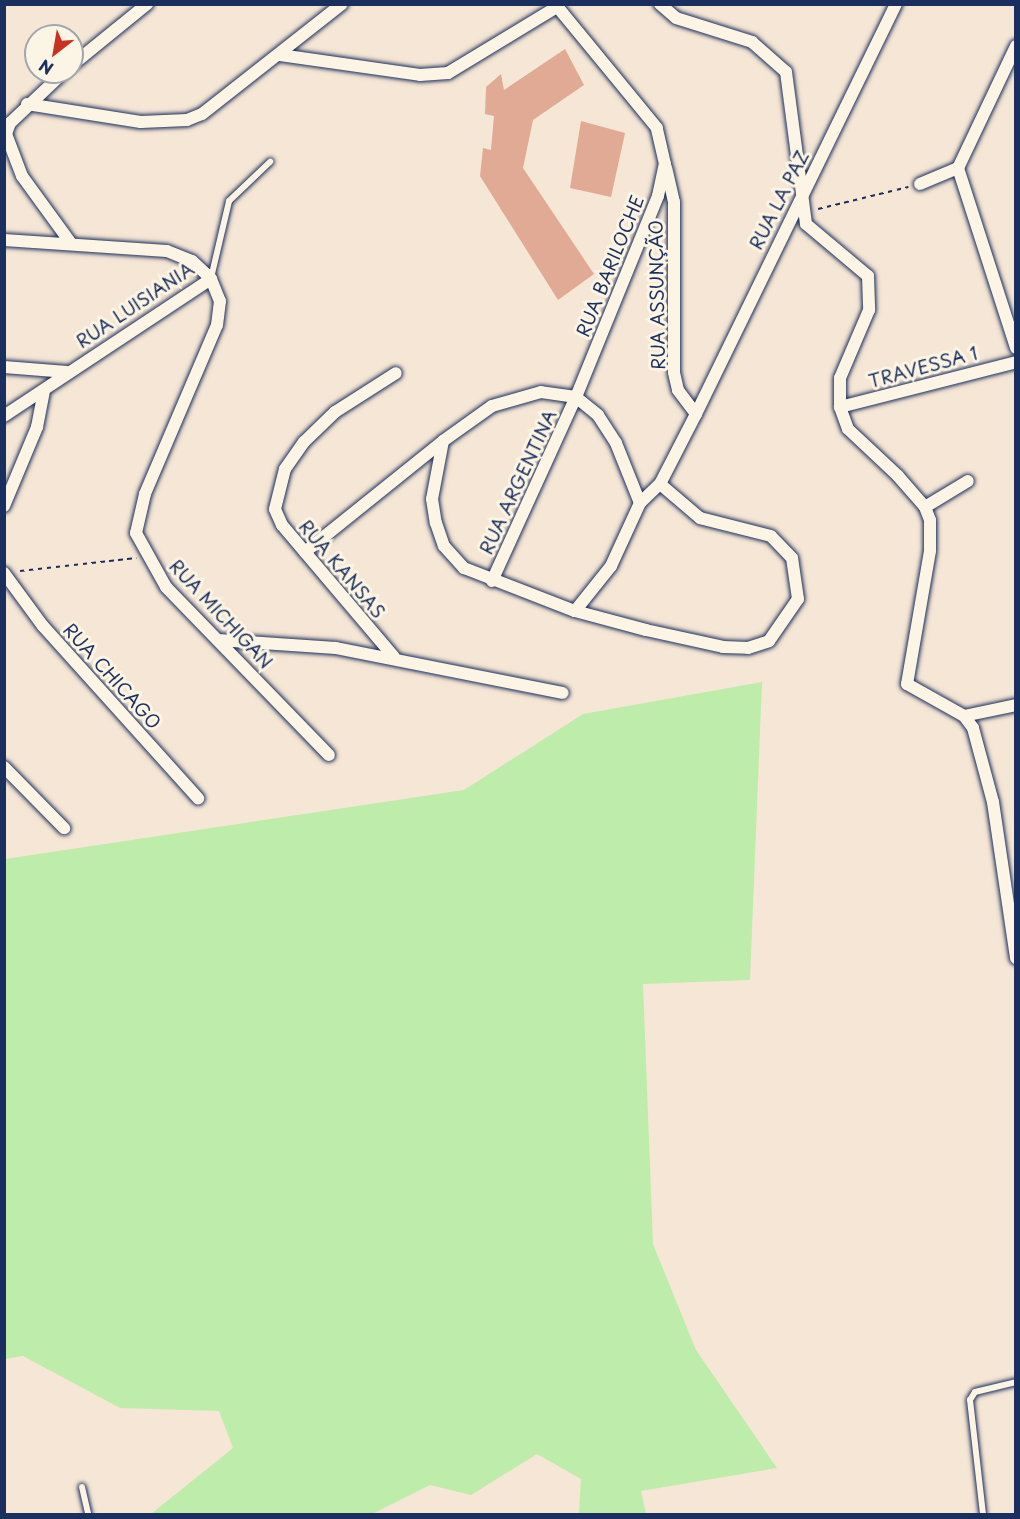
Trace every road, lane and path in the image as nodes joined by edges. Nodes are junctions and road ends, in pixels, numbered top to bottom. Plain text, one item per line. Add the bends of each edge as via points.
1 (147, 4) edge
2 (342, 4) edge
3 (660, 4) edge
4 (896, 4) edge
5 (556, 6) edge
6 (1016, 46) edge
7 (84, 55) edge
8 (280, 55) junction
9 (50, 84) edge
10 (27, 104) junction
11 (270, 162) dead end
12 (665, 164) junction
13 (958, 168) junction
14 (920, 184) joint
15 (800, 199) junction
16 (802, 213) junction
17 (4, 240) edge
18 (70, 242) junction
19 (211, 279) junction
20 (1016, 348) edge
21 (1016, 362) edge
22 (4, 366) edge
23 (67, 372) junction
24 (396, 373) dead end
25 (44, 391) junction
26 (576, 397) junction
27 (840, 407) junction
28 (696, 414) junction
29 (4, 416) edge
30 (443, 441) junction
31 (968, 481) dead end
32 (660, 484) junction
33 (640, 503) junction
34 (4, 506) edge
35 (925, 507) junction
36 (305, 552) junction
37 (145, 558) junction
38 (5, 574) edge
39 (492, 581) junction
40 (575, 611) junction
41 (218, 640) junction
42 (394, 657) junction
43 (563, 693) dead end
44 (1016, 705) edge
45 (964, 716) junction
46 (329, 755) dead end
47 (4, 766) edge
48 (198, 798) dead end
49 (64, 828) dead end
50 (1016, 958) edge
51 (1016, 1382) edge
52 (82, 1488) dead end
53 (88, 1515) edge
54 (983, 1515) edge

1 - 7 street
2 - 8 street
3 - 15 street via 675,18 753,42 786,72 795,115
4 - 15 street, RUA LA PAZ
5 - 8 street via 448,73 420,75
5 - 12 street, RUA BARILOCHE via 644,108 663,145
6 - 13 street
8 - 10 street via 187,120 141,122
9 - 10 street
10 - 18 street via 10,123 9,149
11 - 19 lane via 229,201
12 - 26 street, RUA BARILOCHE via 658,196
12 - 28 street, RUA ASSUNÇÃO via 674,202 674,372 678,390
13 - 14 street
13 - 20 street
14 - 16 path
15 - 16 street
15 - 28 street, RUA LA PAZ
16 - 27 street via 823,241 868,276 872,291 840,378
17 - 18 street, RUA LUISIANIA
18 - 19 street, RUA LUISIANIA via 167,250 192,261
19 - 23 street, RUA LUISIANIA
19 - 37 street, RUA MICHIGAN via 220,301 217,325 135,521
21 - 27 street, TRAVESSA 1
22 - 23 street
23 - 25 street, RUA LUISIANIA
24 - 36 street, RUA KANSAS via 335,412 285,469 275,509
25 - 29 street, RUA LUISIANIA
25 - 34 street via 38,427
26 - 30 street via 541,392 516,398 492,406
26 - 33 street via 616,443
26 - 39 street, RUA ARGENTINA
27 - 35 street via 848,429
28 - 32 street
30 - 36 street
30 - 39 street via 432,499 436,523 453,557
31 - 35 street
32 - 33 street
32 - 40 street via 700,518 749,528 786,549 799,583 787,621 759,646 723,647
33 - 40 street via 610,566
35 - 45 street via 930,551 907,684
36 - 42 street, RUA KANSAS
37 - 38 path
37 - 41 street, RUA MICHIGAN
38 - 48 street, RUA CHICAGO via 43,626
39 - 40 street
41 - 42 street
41 - 46 street, RUA MICHIGAN
42 - 43 street
44 - 45 street
45 - 50 street via 973,728 993,802
47 - 49 street
51 - 54 lane via 975,1392 970,1400
52 - 53 lane

